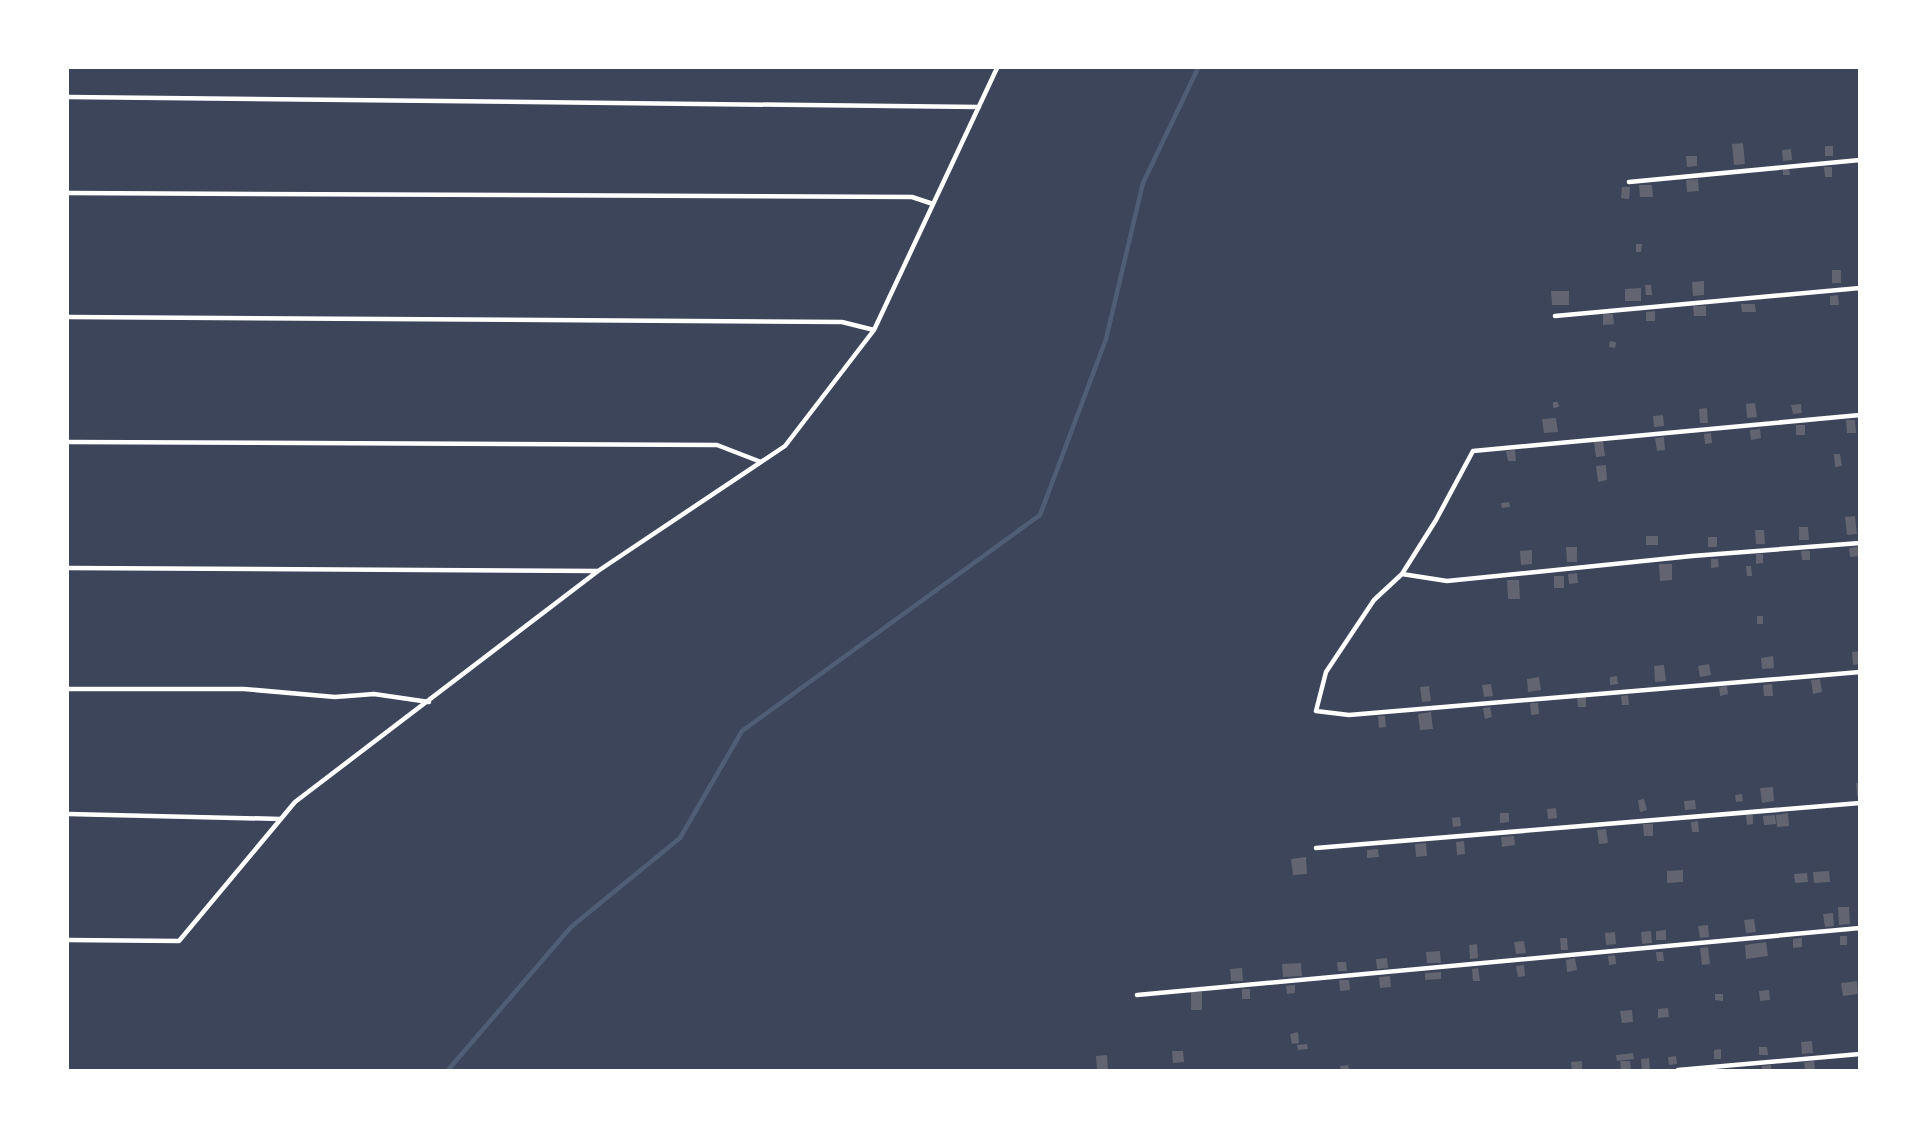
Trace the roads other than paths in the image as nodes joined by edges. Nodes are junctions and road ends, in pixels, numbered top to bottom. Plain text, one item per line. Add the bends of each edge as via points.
1 (997, 68) edge
2 (68, 97) edge
3 (979, 106) junction
4 (1860, 160) edge
5 (1629, 182) dead end
6 (68, 193) edge
7 (933, 204) junction
8 (1860, 288) edge
9 (1555, 316) dead end
10 (68, 317) edge
11 (874, 330) junction
12 (1860, 415) edge
13 (68, 442) edge
14 (761, 462) junction
15 (1860, 543) edge
16 (68, 568) edge
17 (598, 572) junction
18 (1402, 574) junction
19 (1860, 672) edge
20 (68, 689) edge
21 (429, 702) junction
22 (1860, 802) edge
23 (68, 814) edge
24 (281, 819) junction
25 (1316, 848) dead end
26 (1860, 928) edge
27 (68, 940) edge
28 (1137, 995) dead end
29 (1860, 1054) edge
30 (1678, 1071) edge

1 - 3 lane
2 - 3 lane
3 - 7 lane
4 - 5 lane
6 - 7 lane via 912,197
7 - 11 lane
8 - 9 lane
10 - 11 lane via 842,322
11 - 14 lane via 784,446
12 - 18 lane via 1473,451
13 - 14 lane via 717,445
14 - 17 lane
15 - 18 lane via 1692,555 1447,580
16 - 17 lane
17 - 21 lane
18 - 19 lane via 1374,600 1326,672 1316,711 1349,715
20 - 21 lane via 244,689 335,697 374,694
21 - 24 lane via 295,802
22 - 25 lane
23 - 24 lane
24 - 27 lane via 179,941
26 - 28 lane
29 - 30 lane

